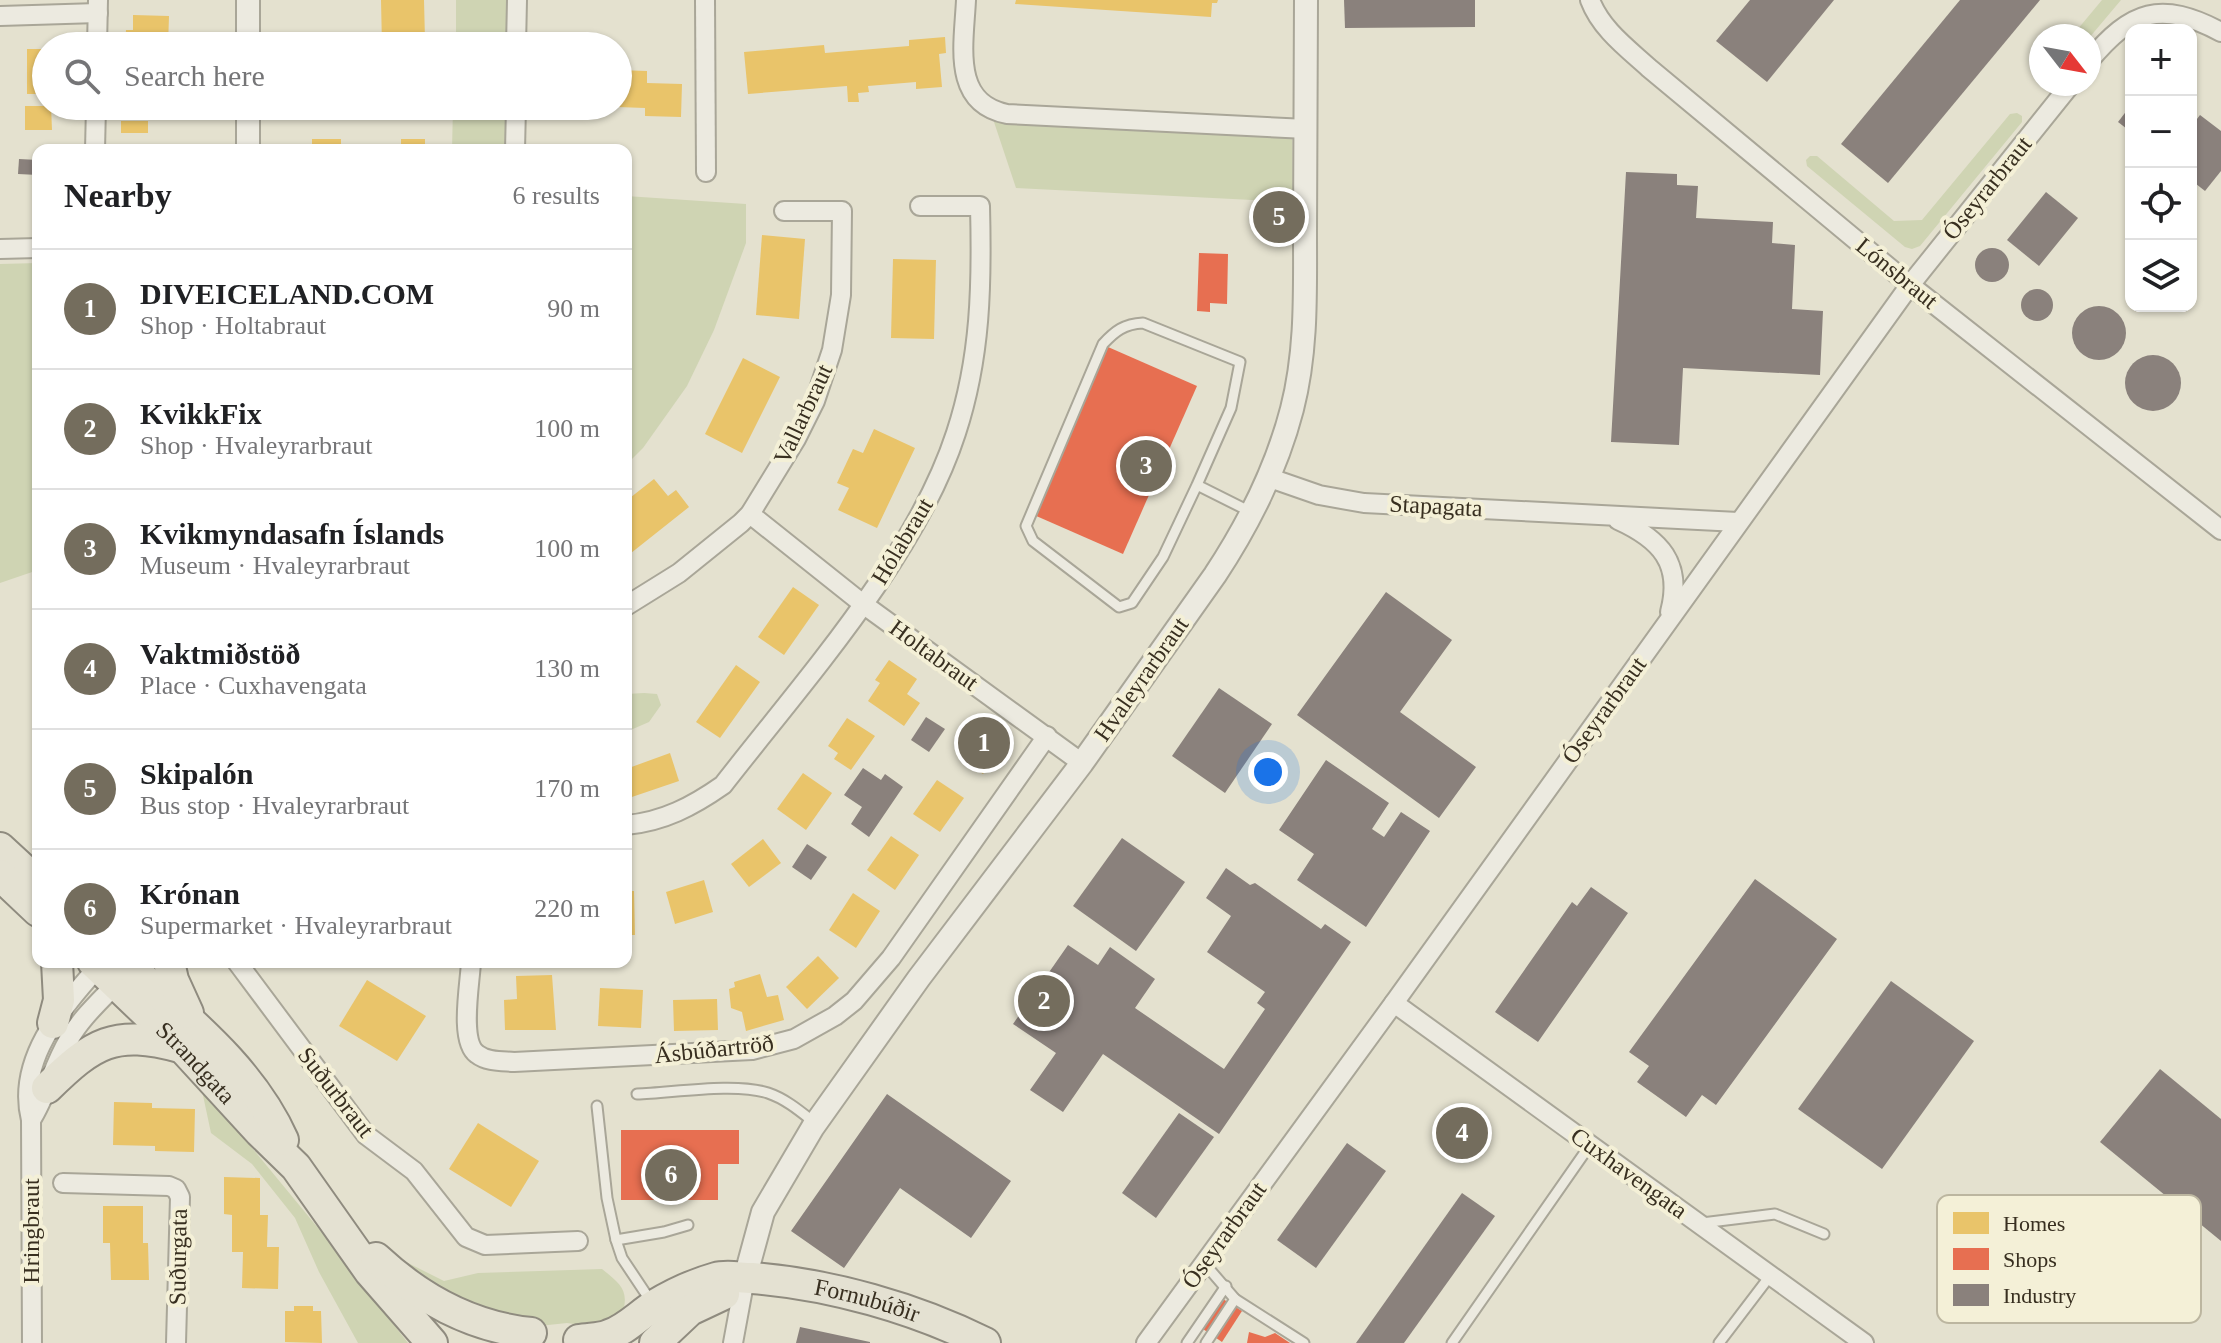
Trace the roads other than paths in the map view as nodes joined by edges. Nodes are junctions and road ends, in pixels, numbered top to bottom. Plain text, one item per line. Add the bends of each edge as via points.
1 (248, 0) edge
2 (517, 0) edge
3 (705, 0) edge
4 (966, 0) edge
5 (1306, 0) edge
6 (1590, 0) edge
7 (2166, 3) edge
8 (98, 6) edge
9 (0, 16) edge
10 (97, 32) edge
11 (248, 32) edge
12 (516, 32) edge
13 (2221, 32) edge
14 (2101, 47) edge
15 (2061, 96) edge
16 (96, 120) edge
17 (248, 120) edge
18 (516, 120) edge
19 (1307, 129) junction
20 (95, 144) edge
21 (248, 144) edge
22 (515, 144) edge
23 (706, 172) dead end
24 (920, 206) dead end
25 (784, 211) dead end
26 (32, 248) edge
27 (0, 249) edge
28 (1910, 285) junction
29 (1267, 477) junction
30 (1197, 485) junction
31 (1251, 512) junction
32 (750, 514) junction
33 (1608, 515) junction
34 (2218, 521) edge
35 (1738, 522) junction
36 (632, 602) edge
37 (863, 604) junction
38 (1664, 625) junction
39 (1047, 736) junction
40 (1082, 763) junction
41 (632, 824) edge
42 (0, 848) edge
43 (0, 875) edge
44 (32, 900) edge
45 (32, 901) edge
46 (57, 968) edge
47 (113, 968) edge
48 (113, 968) edge
49 (115, 968) edge
50 (170, 968) edge
51 (241, 968) edge
52 (471, 968) edge
53 (1394, 1003) junction
54 (53, 1023) junction
55 (188, 1037) junction
56 (47, 1088) junction
57 (637, 1094) dead end
58 (597, 1106) dead end
59 (31, 1120) junction
60 (815, 1123) junction
61 (1590, 1145) junction
62 (63, 1183) dead end
63 (1699, 1224) junction
64 (688, 1225) dead end
65 (338, 1226) junction
66 (1824, 1234) dead end
67 (616, 1240) junction
68 (578, 1241) dead end
69 (1204, 1263) junction
70 (1770, 1276) junction
71 (745, 1278) junction
72 (1226, 1286) junction
73 (1235, 1299) junction
74 (654, 1306) junction
75 (520, 1338) edge
76 (581, 1341) edge
77 (32, 1343) edge
78 (176, 1343) edge
79 (432, 1343) edge
80 (655, 1343) edge
81 (733, 1343) edge
82 (985, 1343) edge
83 (1146, 1343) edge
84 (1187, 1343) edge
85 (1206, 1343) edge
86 (1304, 1343) edge
87 (1452, 1343) edge
88 (1719, 1343) edge
89 (1864, 1343) edge

1 - 11 street
2 - 12 street
3 - 23 street
4 - 19 street via 966,80 991,111
5 - 19 street, Hvaleyrarbraut
6 - 28 street, Lónsbraut via 1610,32 1649,68
7 - 13 street
7 - 14 street via 2135,15
8 - 9 street
8 - 10 street
15 - 28 street, Óseyrarbraut
16 - 20 street
17 - 21 street
18 - 22 street
19 - 29 street, Hvaleyrarbraut via 1304,328 1292,408
24 - 37 street, Hólabraut via 980,206 982,284 976,339 961,415 938,479
25 - 32 street, Vallarbraut via 842,211 839,310 829,363 809,413
26 - 27 street
28 - 34 street, Lónsbraut
28 - 35 street, Óseyrarbraut
29 - 31 street, Hvaleyrarbraut
29 - 33 street, Stapagata via 1364,503
30 - 30 lane via 1231,408 1240,362 1143,323 1129,324 1103,344 1026,526 1033,541 1119,607 1132,603 1163,557
30 - 31 lane
31 - 40 street, Hvaleyrarbraut via 1215,575
32 - 36 street, Vallarbraut via 679,573
32 - 37 street, Holtabraut
33 - 35 street, Stapagata
33 - 38 street, Stapagata via 1643,532 1663,552 1674,584
35 - 38 street, Óseyrarbraut
37 - 39 street, Holtabraut
37 - 41 street, Hólabraut via 723,785 669,816
38 - 53 street, Óseyrarbraut
39 - 40 street, Holtabraut
39 - 52 street, Ásbúðartröð via 877,975 845,1008 794,1039 713,1054 487,1059 476,1054 466,1036
40 - 60 street, Hvaleyrarbraut
42 - 44 main road
43 - 45 main road
46 - 54 main road via 59,1000
47 - 54 street, Hringbraut
48 - 56 street, Hringbraut via 68,1039
49 - 55 main road, Strandgata
50 - 55 main road
51 - 68 street, Suðurbraut via 366,1135 414,1171 466,1237 485,1245
53 - 61 street, Cuxhavengata
53 - 69 street, Óseyrarbraut
54 - 59 street, Hringbraut via 27,1082
55 - 56 main road via 106,1043 79,1057
55 - 65 main road, Strandgata via 232,1062 256,1092 296,1167
56 - 59 street, Hringbraut
57 - 60 lane via 743,1089 767,1093
58 - 67 lane
59 - 77 street, Hringbraut
60 - 71 street, Hvaleyrarbraut via 763,1212
61 - 63 street, Cuxhavengata
61 - 87 lane
62 - 78 street, Suðurgata via 176,1189
63 - 66 lane via 1775,1214
63 - 70 street, Cuxhavengata
64 - 67 lane
65 - 75 main road, Strandgata via 430,1299
65 - 79 main road, Strandgata
67 - 74 lane
69 - 72 lane
69 - 83 street, Óseyrarbraut
70 - 88 lane
70 - 89 street, Cuxhavengata
71 - 74 main road, Fornubúðir via 719,1276
71 - 80 main road via 690,1310
71 - 81 street
71 - 82 main road, Fornubúðir via 813,1286 918,1313
72 - 73 lane
72 - 84 lane
73 - 85 lane
73 - 86 lane
74 - 76 main road, Fornubúðir via 608,1336
75 - 76 main road, Strandgata via 564,1333

